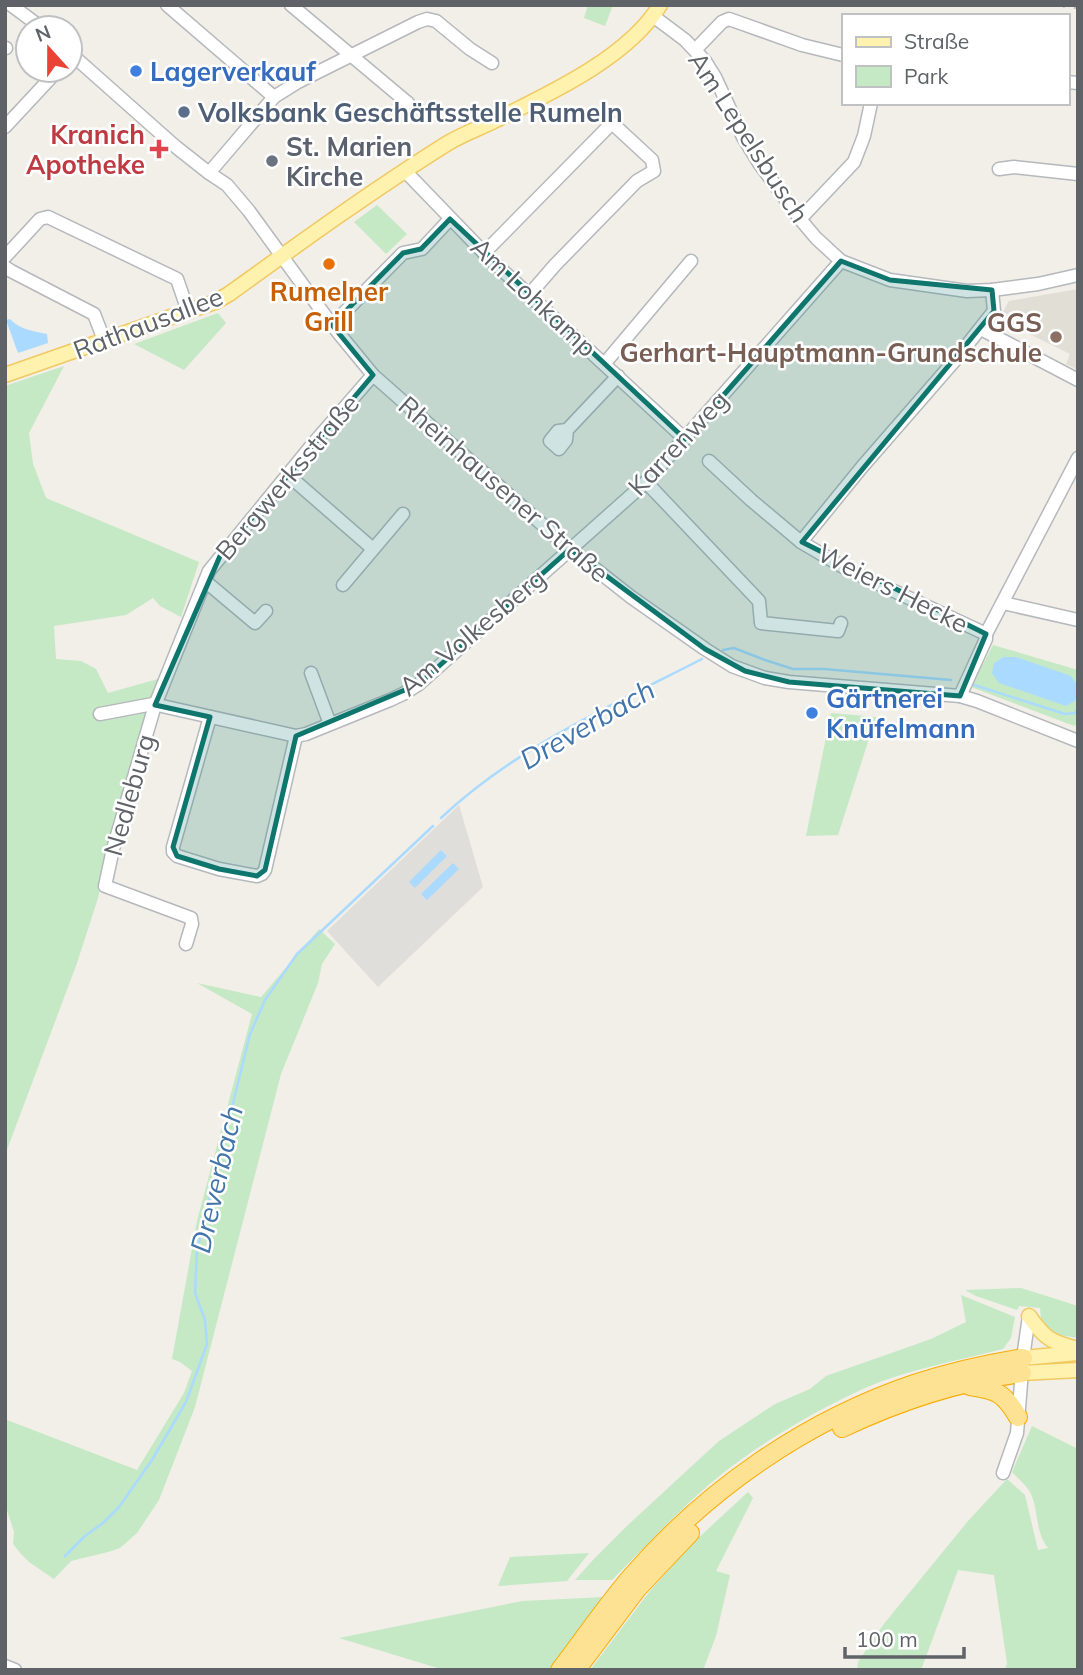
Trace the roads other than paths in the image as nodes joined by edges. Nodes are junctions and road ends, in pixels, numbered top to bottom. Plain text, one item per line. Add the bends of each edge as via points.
1 (167, 5) edge
2 (291, 5) edge
3 (657, 11) edge
4 (695, 50) junction
5 (842, 55) edge
6 (350, 56) junction
7 (492, 63) dead end
8 (84, 66) edge
9 (45, 84) edge
10 (274, 97) junction
11 (408, 103) dead end
12 (871, 105) edge
13 (5, 127) edge
14 (999, 169) dead end
15 (405, 172) junction
16 (209, 173) junction
17 (1078, 174) edge
18 (450, 219) junction
19 (800, 219) junction
20 (484, 253) junction
21 (282, 256) junction
22 (5, 257) edge
23 (691, 261) dead end
24 (841, 261) junction
25 (5, 267) edge
26 (1078, 275) edge
27 (992, 290) junction
28 (529, 295) junction
29 (188, 312) junction
30 (332, 325) junction
31 (981, 329) junction
32 (104, 340) junction
33 (605, 363) junction
34 (5, 375) edge
35 (373, 375) junction
36 (618, 376) junction
37 (1078, 380) edge
38 (567, 430) dead end
39 (685, 439) junction
40 (1078, 458) edge
41 (709, 461) dead end
42 (288, 475) junction
43 (646, 482) junction
44 (403, 514) dead end
45 (802, 542) junction
46 (373, 549) junction
47 (570, 549) junction
48 (205, 582) junction
49 (343, 585) dead end
50 (1003, 603) junction
51 (266, 611) dead end
52 (1078, 620) edge
53 (841, 623) dead end
54 (986, 634) junction
55 (311, 673) dead end
56 (960, 696) junction
57 (155, 705) junction
58 (100, 714) dead end
59 (210, 717) junction
60 (330, 724) junction
61 (296, 736) junction
62 (1078, 741) edge
63 (186, 944) dead end
64 (1029, 1316) joint
65 (1078, 1351) edge
66 (1022, 1365) junction
67 (1078, 1370) edge
68 (959, 1385) junction
69 (1018, 1417) junction
70 (1003, 1473) dead end
71 (5, 1666) edge
72 (15, 1670) edge
73 (560, 1670) edge
74 (576, 1670) edge

1 - 10 street
2 - 6 street
3 - 4 street, Am Lepelsbusch
3 - 15 main road, Rathausallee via 600,64 451,142
4 - 5 street via 729,19
4 - 19 street, Am Lepelsbusch via 715,77 759,163
6 - 7 street via 427,19
6 - 10 street
6 - 11 street
8 - 16 street, Rheinhausener Straße
9 - 13 street
10 - 16 street
12 - 19 street via 853,162
14 - 17 street
15 - 18 street, Am Lohkamp
15 - 21 main road, Rathausallee
16 - 21 street, Rheinhausener Straße via 239,197
18 - 20 street, Am Lohkamp
18 - 30 street, Am Lohkamp via 422,249 403,253
19 - 24 street, Am Lepelsbusch
20 - 28 street, Am Lohkamp
20 - 28 street via 612,123 652,159 654,171 637,181
21 - 29 main road, Rathausallee via 229,294
21 - 30 street, Rheinhausener Straße
22 - 29 street via 40,219 48,217 177,278
23 - 33 street
24 - 27 street via 890,279 937,288
24 - 39 street, Karrenweg
25 - 32 street via 94,314
26 - 27 street
27 - 31 street via 994,311
28 - 33 street, Am Lohkamp
29 - 32 main road, Rathausallee
30 - 35 street, Rheinhausener Straße
31 - 37 street
31 - 45 street
32 - 34 main road, Rathausallee
33 - 36 street, Am Lohkamp
35 - 42 street, Bergwerksstraße
35 - 47 street, Rheinhausener Straße
36 - 38 street, Am Lohkamp
36 - 39 street, Am Lohkamp
39 - 43 street, Karrenweg
40 - 50 street
41 - 45 street, Weiers Hecke
42 - 46 street
42 - 48 street, Bergwerksstraße via 220,556
43 - 47 street, Karrenweg
43 - 53 street via 759,601 761,623 838,631
44 - 46 street
45 - 54 street, Weiers Hecke via 848,569
46 - 49 street
47 - 56 street, Rheinhausener Straße via 732,666 765,678 816,685
47 - 60 street, Am Volkesberg via 419,684
48 - 51 street, Bergwerksstraße via 255,623
48 - 57 street, Nedleburg
50 - 52 street
50 - 54 street
54 - 56 street
55 - 60 street
56 - 62 street, Rheinhausener Straße
57 - 58 street
57 - 59 street
57 - 63 street, Nedleburg via 104,886 191,918
59 - 61 street
59 - 61 street via 173,852 219,869 257,876 265,870
60 - 61 street, Am Volkesberg
64 - 65 main road via 1046,1338
64 - 66 street
65 - 66 main road
66 - 67 main road
66 - 68 highway
66 - 69 street
66 - 73 highway via 967,1368 883,1395 816,1427 762,1460 662,1544
68 - 69 highway via 1000,1394
68 - 74 highway via 897,1404 819,1439 726,1501 637,1589
69 - 70 street
71 - 72 street

